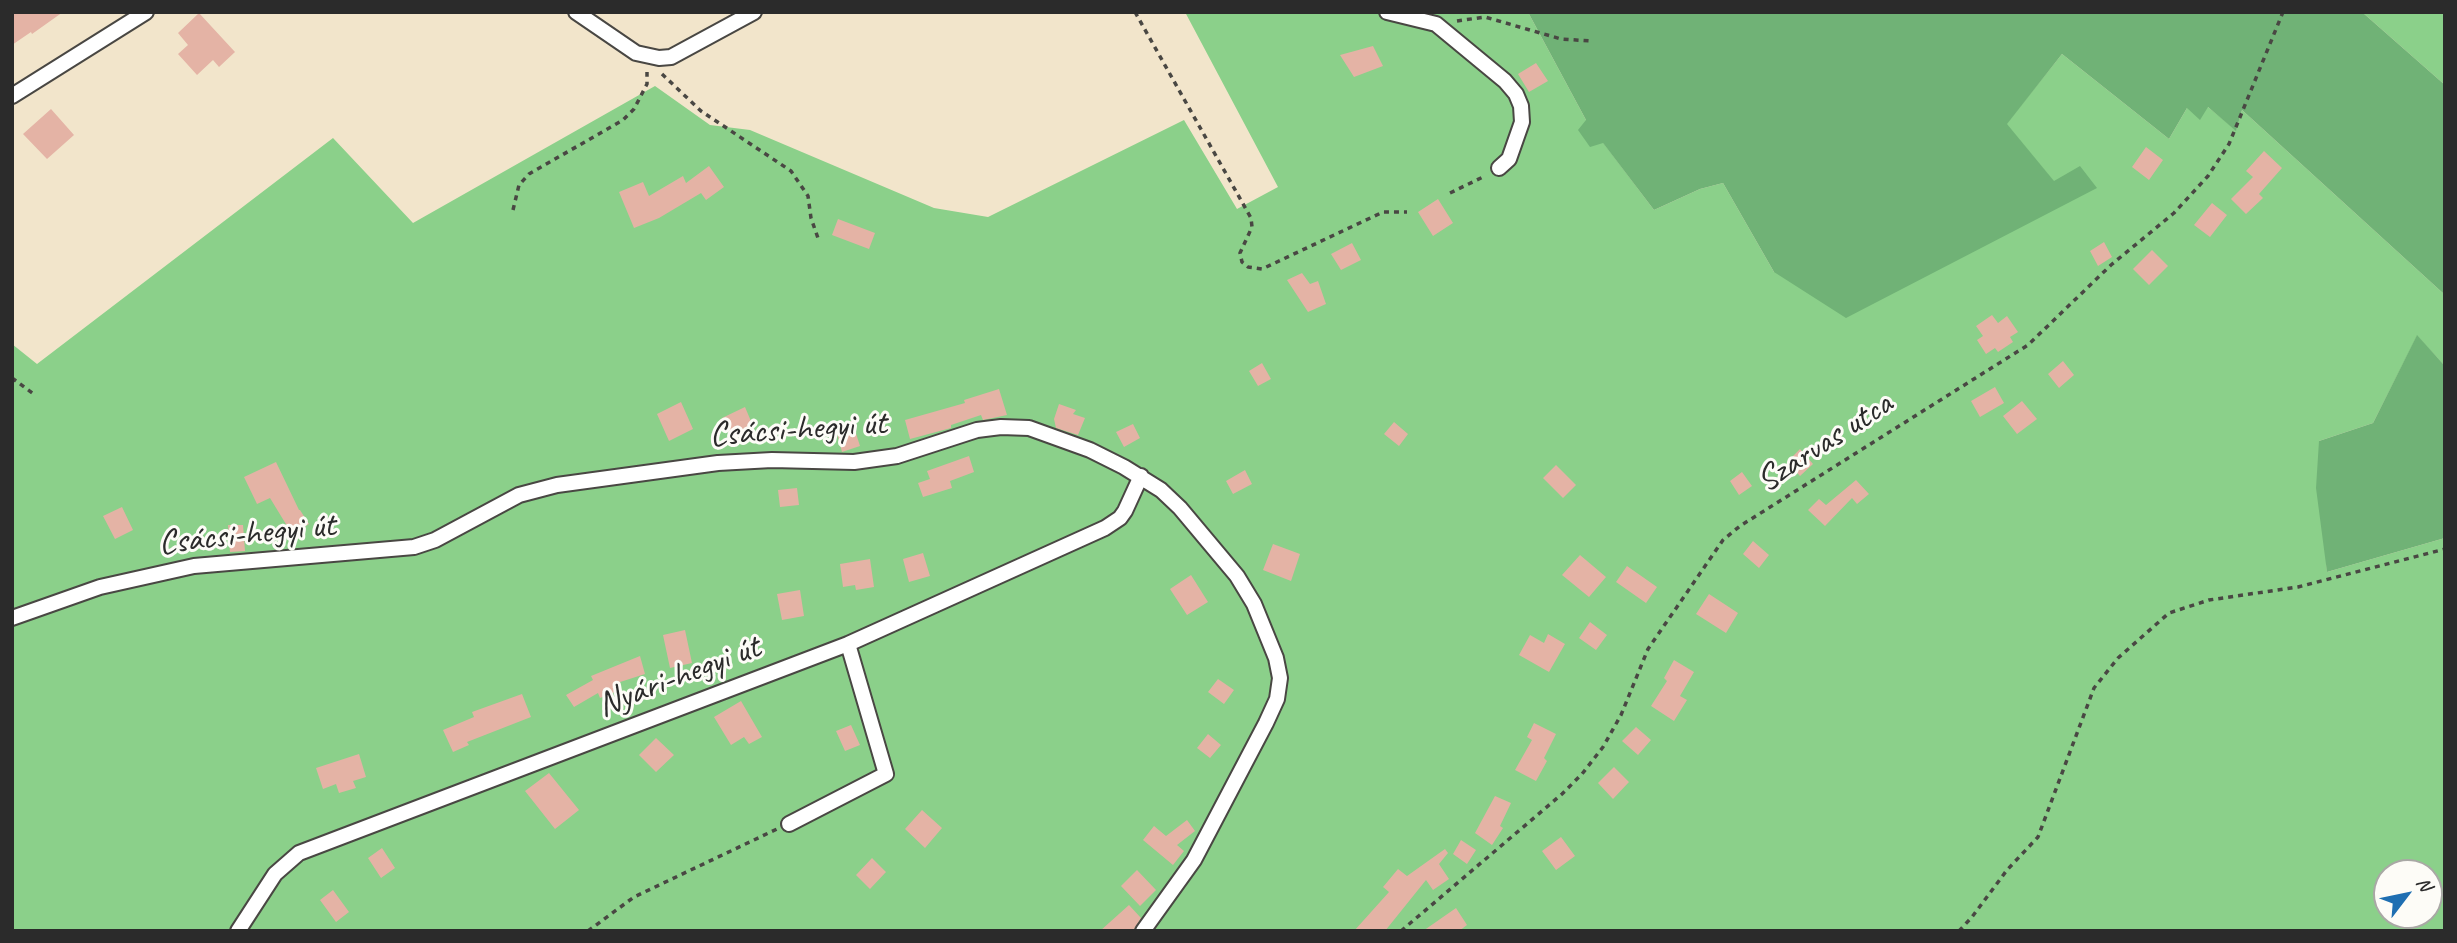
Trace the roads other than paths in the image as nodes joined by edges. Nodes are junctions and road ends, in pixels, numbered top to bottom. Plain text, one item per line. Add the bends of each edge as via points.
1 (146, 12) edge
2 (576, 12) edge
3 (754, 12) edge
4 (1387, 12) edge
5 (12, 96) edge
6 (1499, 168) road end
7 (1141, 477) junction
8 (12, 618) edge
9 (848, 644) junction
10 (789, 824) road end
11 (238, 931) edge
12 (1143, 931) edge

1 - 5 street
2 - 3 street via 646,57 659,58 671,57
4 - 6 street via 1436,24 1516,94 1522,122 1509,159
7 - 8 street, Csácsi-hegyi út via 1090,450 1041,432 1001,426 897,456 854,462 718,463 557,485 519,495 414,547 194,566 100,587
7 - 9 street, Nyári-hegyi út via 1125,511 1105,528
7 - 12 street, Csácsi-hegyi út via 1181,508 1237,576 1266,630 1280,678 1266,723 1194,860
9 - 10 street via 887,774
9 - 11 street, Nyári-hegyi út via 299,853 275,874

